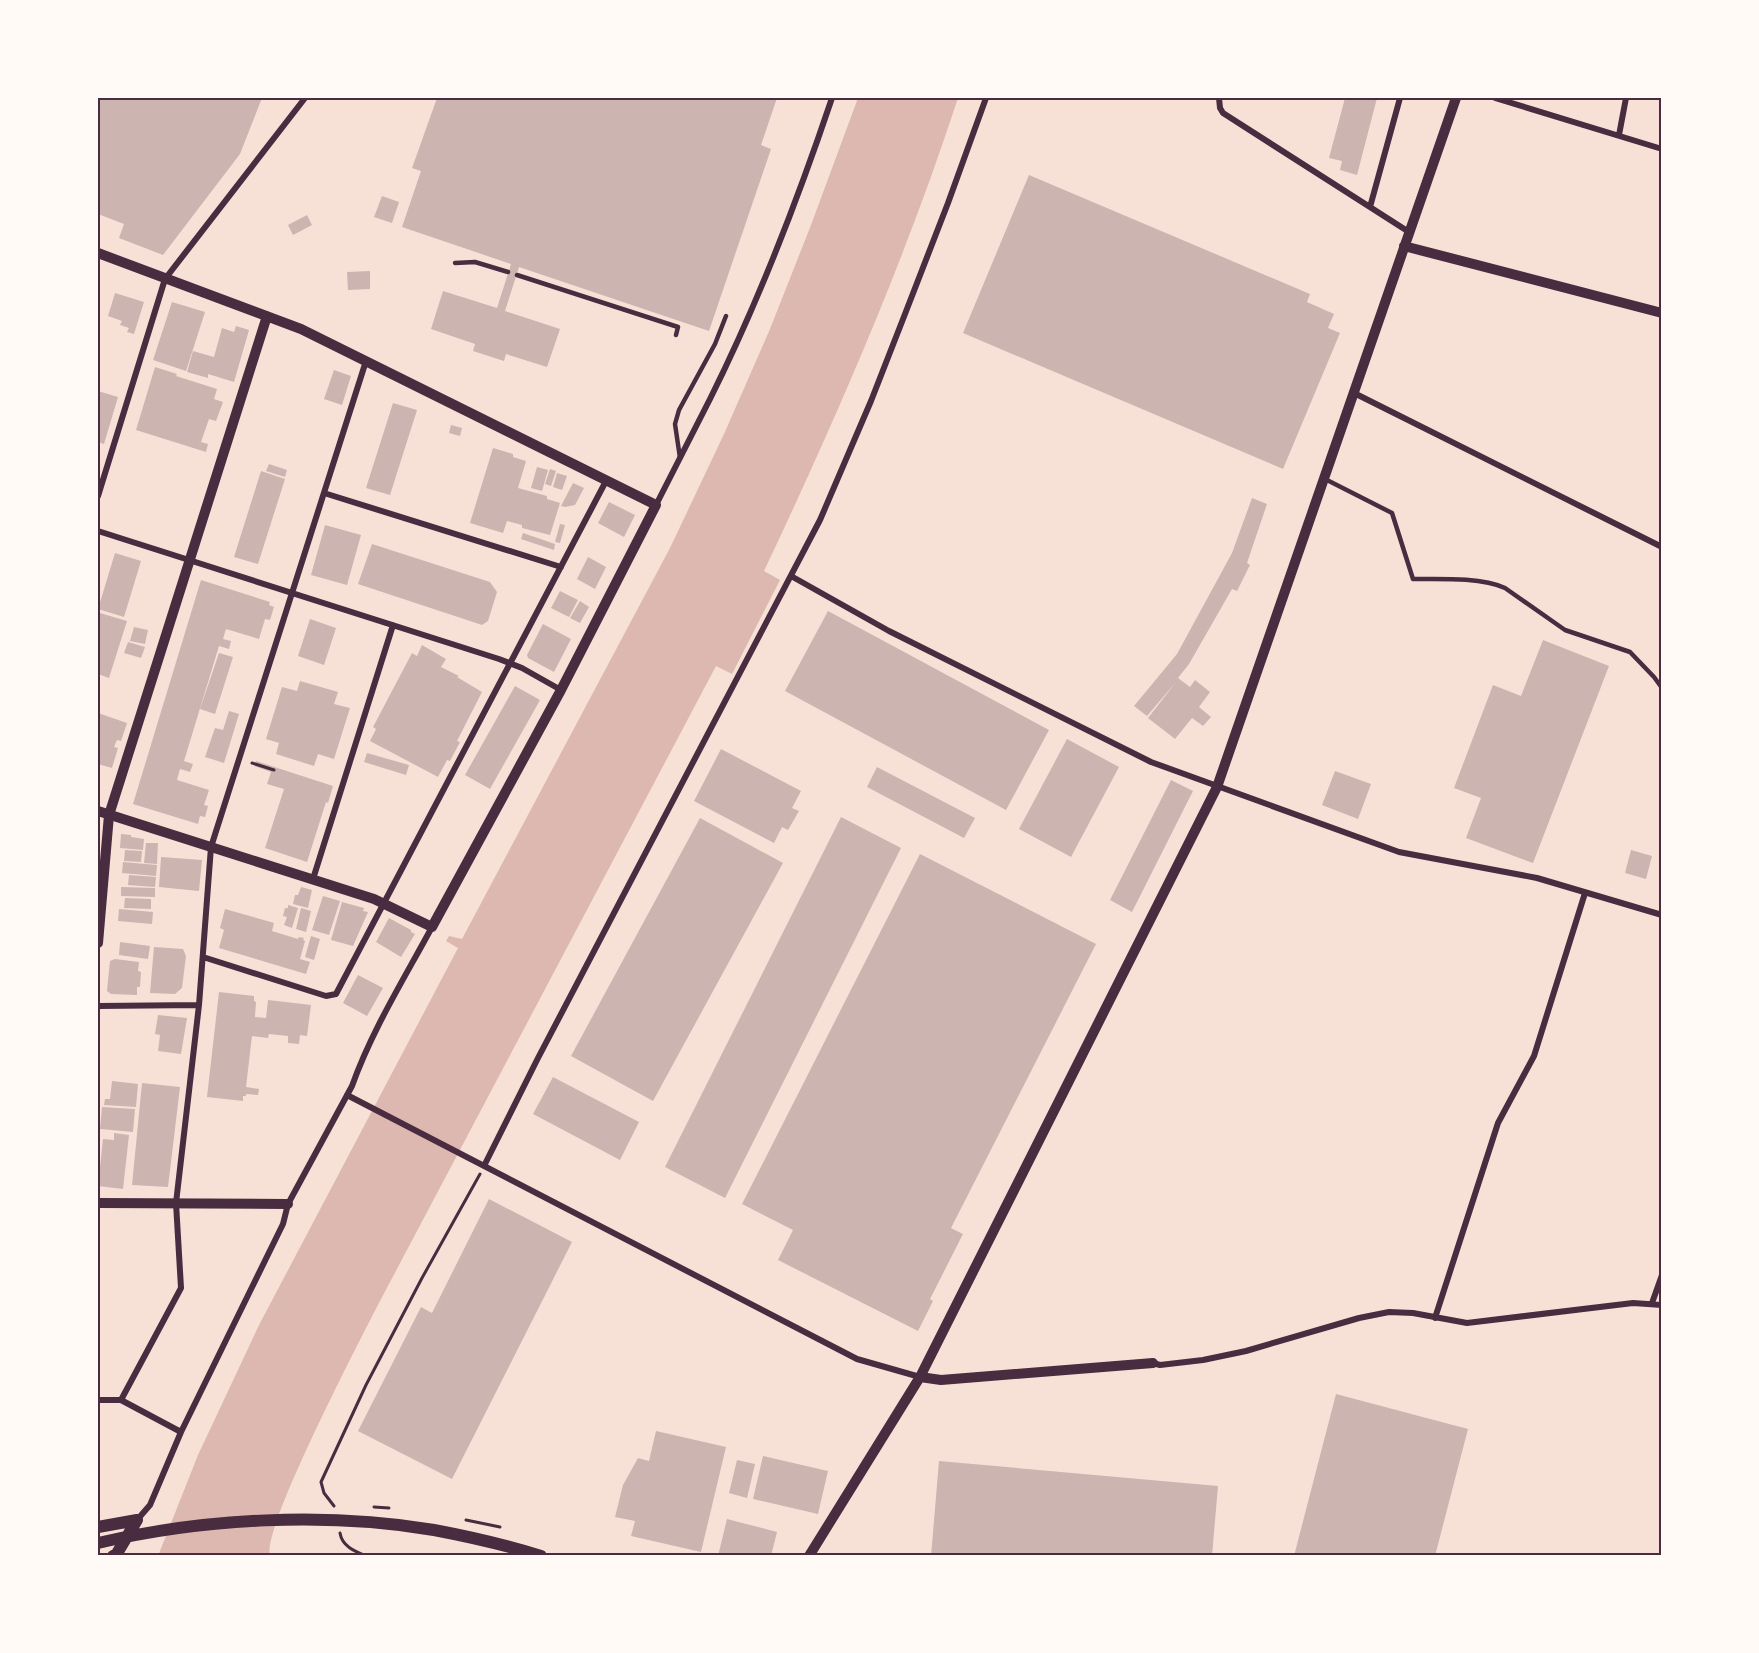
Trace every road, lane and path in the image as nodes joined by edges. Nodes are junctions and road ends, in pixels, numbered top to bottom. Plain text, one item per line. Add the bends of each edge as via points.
1 (304, 98) edge
2 (832, 98) edge
3 (986, 98) edge
4 (1219, 98) edge
5 (1400, 98) edge
6 (1456, 98) edge
7 (1495, 98) edge
8 (1626, 98) edge
9 (1618, 135) junction
10 (1662, 149) edge
11 (1370, 207) junction
12 (1409, 232) junction
13 (1404, 246) junction
14 (98, 253) edge
15 (455, 263) dead end
16 (508, 272) dead end
17 (517, 275) dead end
18 (165, 279) junction
19 (1662, 313) edge
20 (267, 316) junction
21 (726, 316) dead end
22 (676, 335) dead end
23 (366, 361) junction
24 (1354, 393) junction
25 (680, 458) junction
26 (1324, 479) junction
27 (606, 481) junction
28 (324, 493) junction
29 (98, 496) edge
30 (656, 505) junction
31 (98, 531) edge
32 (1662, 547) edge
33 (189, 560) junction
34 (561, 567) junction
35 (791, 576) junction
36 (292, 594) junction
37 (393, 626) junction
38 (511, 664) junction
39 (1662, 688) edge
40 (561, 690) junction
41 (252, 763) dead end
42 (274, 770) dead end
43 (1218, 787) junction
44 (103, 813) edge
45 (211, 848) junction
46 (312, 879) junction
47 (1585, 893) junction
48 (385, 903) junction
49 (1662, 915) edge
50 (432, 927) junction
51 (98, 943) edge
52 (203, 957) junction
53 (199, 1005) junction
54 (98, 1006) edge
55 (347, 1095) junction
56 (482, 1165) junction
57 (98, 1203) edge
58 (176, 1203) junction
59 (288, 1204) junction
60 (1662, 1275) edge
61 (1652, 1303) junction
62 (1662, 1305) edge
63 (1435, 1318) junction
64 (1153, 1363) joint
65 (920, 1377) junction
66 (98, 1400) edge
67 (120, 1400) junction
68 (181, 1432) junction
69 (334, 1506) dead end
70 (137, 1520) junction
71 (98, 1527) edge
72 (339, 1529) dead end
73 (334, 1535) dead end
74 (344, 1536) dead end
75 (98, 1543) edge
76 (113, 1556) edge
77 (366, 1556) edge
78 (541, 1556) edge
79 (809, 1556) edge

1 - 18 street
2 - 25 street via 774,254 711,398
3 - 35 street via 871,401 820,520
4 - 11 street via 1220,108 1228,116
5 - 11 street
6 - 12 street
7 - 9 street
8 - 9 street
9 - 10 street
11 - 12 street
12 - 13 street
13 - 19 street
13 - 24 street
14 - 18 street
15 - 16 lane via 476,262
17 - 22 lane via 678,327
18 - 20 street
18 - 29 street
20 - 23 street
20 - 33 street
21 - 25 lane via 679,410 675,424
23 - 27 street
23 - 28 street
24 - 26 street
24 - 32 street
25 - 30 street
26 - 39 lane via 1392,513 1413,579 1454,579 1505,588 1565,630 1630,652
26 - 43 street
27 - 30 street
27 - 34 street
28 - 34 street
28 - 36 street
30 - 40 street
31 - 33 street
33 - 36 street
33 - 44 street
34 - 38 street
35 - 43 street via 890,631 1140,756
35 - 56 street
36 - 37 street
36 - 45 street
37 - 38 street
37 - 46 street
38 - 40 street
38 - 48 street
40 - 50 street
41 - 42 path
43 - 47 street via 1399,852 1537,878
43 - 65 street
44 - 45 street
44 - 51 street
45 - 46 street
45 - 52 street
46 - 48 street
47 - 49 street
47 - 63 street via 1534,1056 1498,1123
48 - 50 street
48 - 52 street via 336,994 326,996
50 - 55 street via 375,1033
52 - 53 street
53 - 54 street
53 - 58 street
55 - 56 street
55 - 59 street
56 - 65 street via 857,1359
56 - 69 path via 376,1366 321,1482
57 - 58 street
58 - 59 street
58 - 67 street via 181,1288
59 - 68 street via 283,1224
60 - 61 street
61 - 62 street
61 - 63 street via 1467,1323
63 - 64 street via 1389,1312 1214,1358
64 - 65 street via 941,1380
65 - 79 street
66 - 67 street
67 - 68 street
68 - 70 street via 150,1505
70 - 71 main road
70 - 76 main road
72 - 77 path via 341,1540 349,1548
73 - 74 path
75 - 78 main road via 210,1525 317,1520 433,1530

